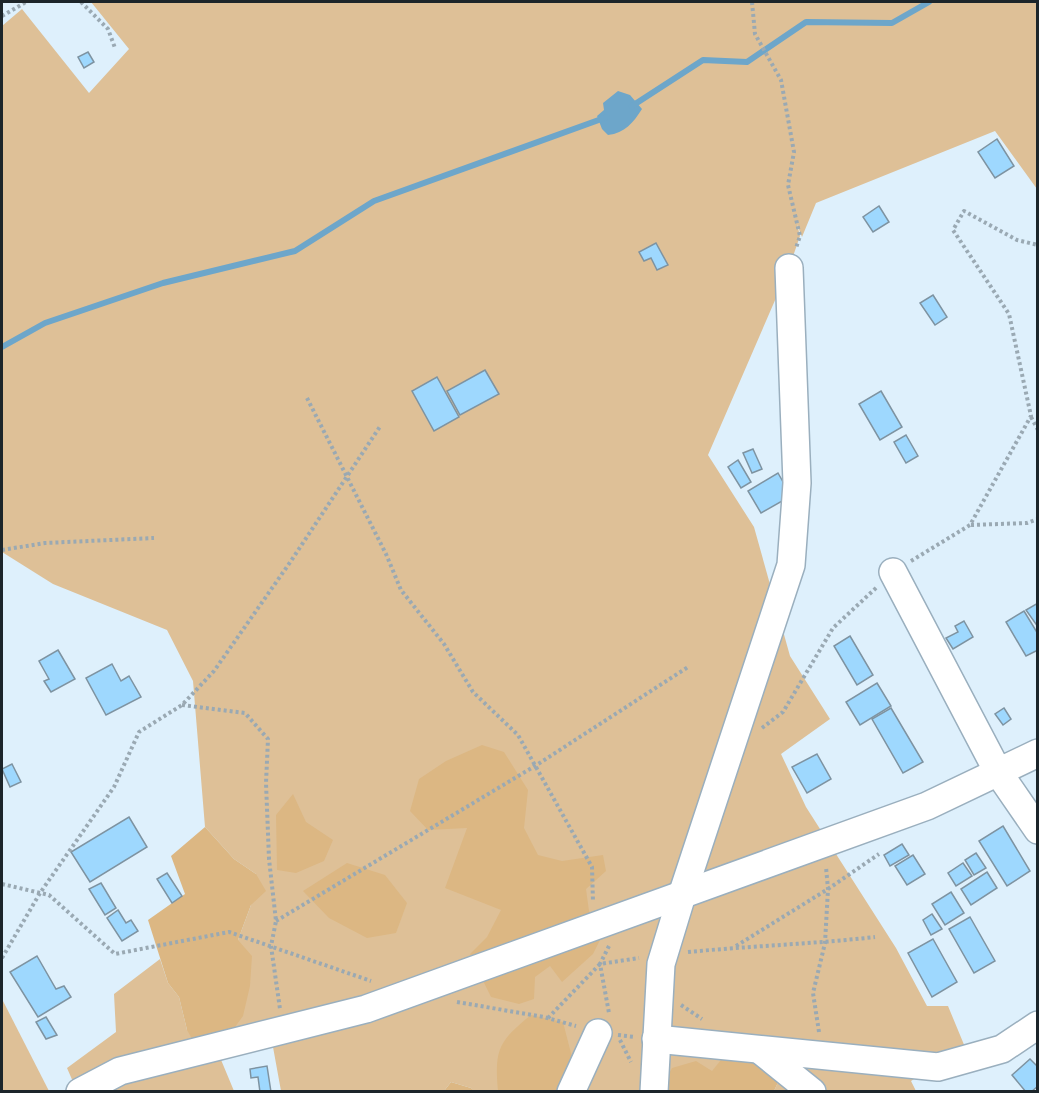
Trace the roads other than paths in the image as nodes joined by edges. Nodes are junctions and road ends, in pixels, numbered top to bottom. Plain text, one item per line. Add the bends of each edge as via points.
1 (789, 268) road end
2 (893, 572) road end
3 (1038, 753) edge
4 (998, 772) junction
5 (1038, 830) edge
6 (682, 895) junction
7 (1038, 1026) edge
8 (610, 1029) road end
9 (656, 1039) junction
10 (760, 1050) junction
11 (80, 1092) edge
12 (571, 1092) edge
13 (654, 1092) edge
14 (812, 1092) edge

1 - 6 street via 797,483 791,565
2 - 4 street
3 - 4 street
4 - 5 street
4 - 6 street via 927,806
6 - 9 street via 661,964
6 - 11 street via 603,934 366,1009 120,1071
7 - 10 street via 1002,1049 938,1067
8 - 12 street
9 - 10 street
9 - 13 street
10 - 14 street

